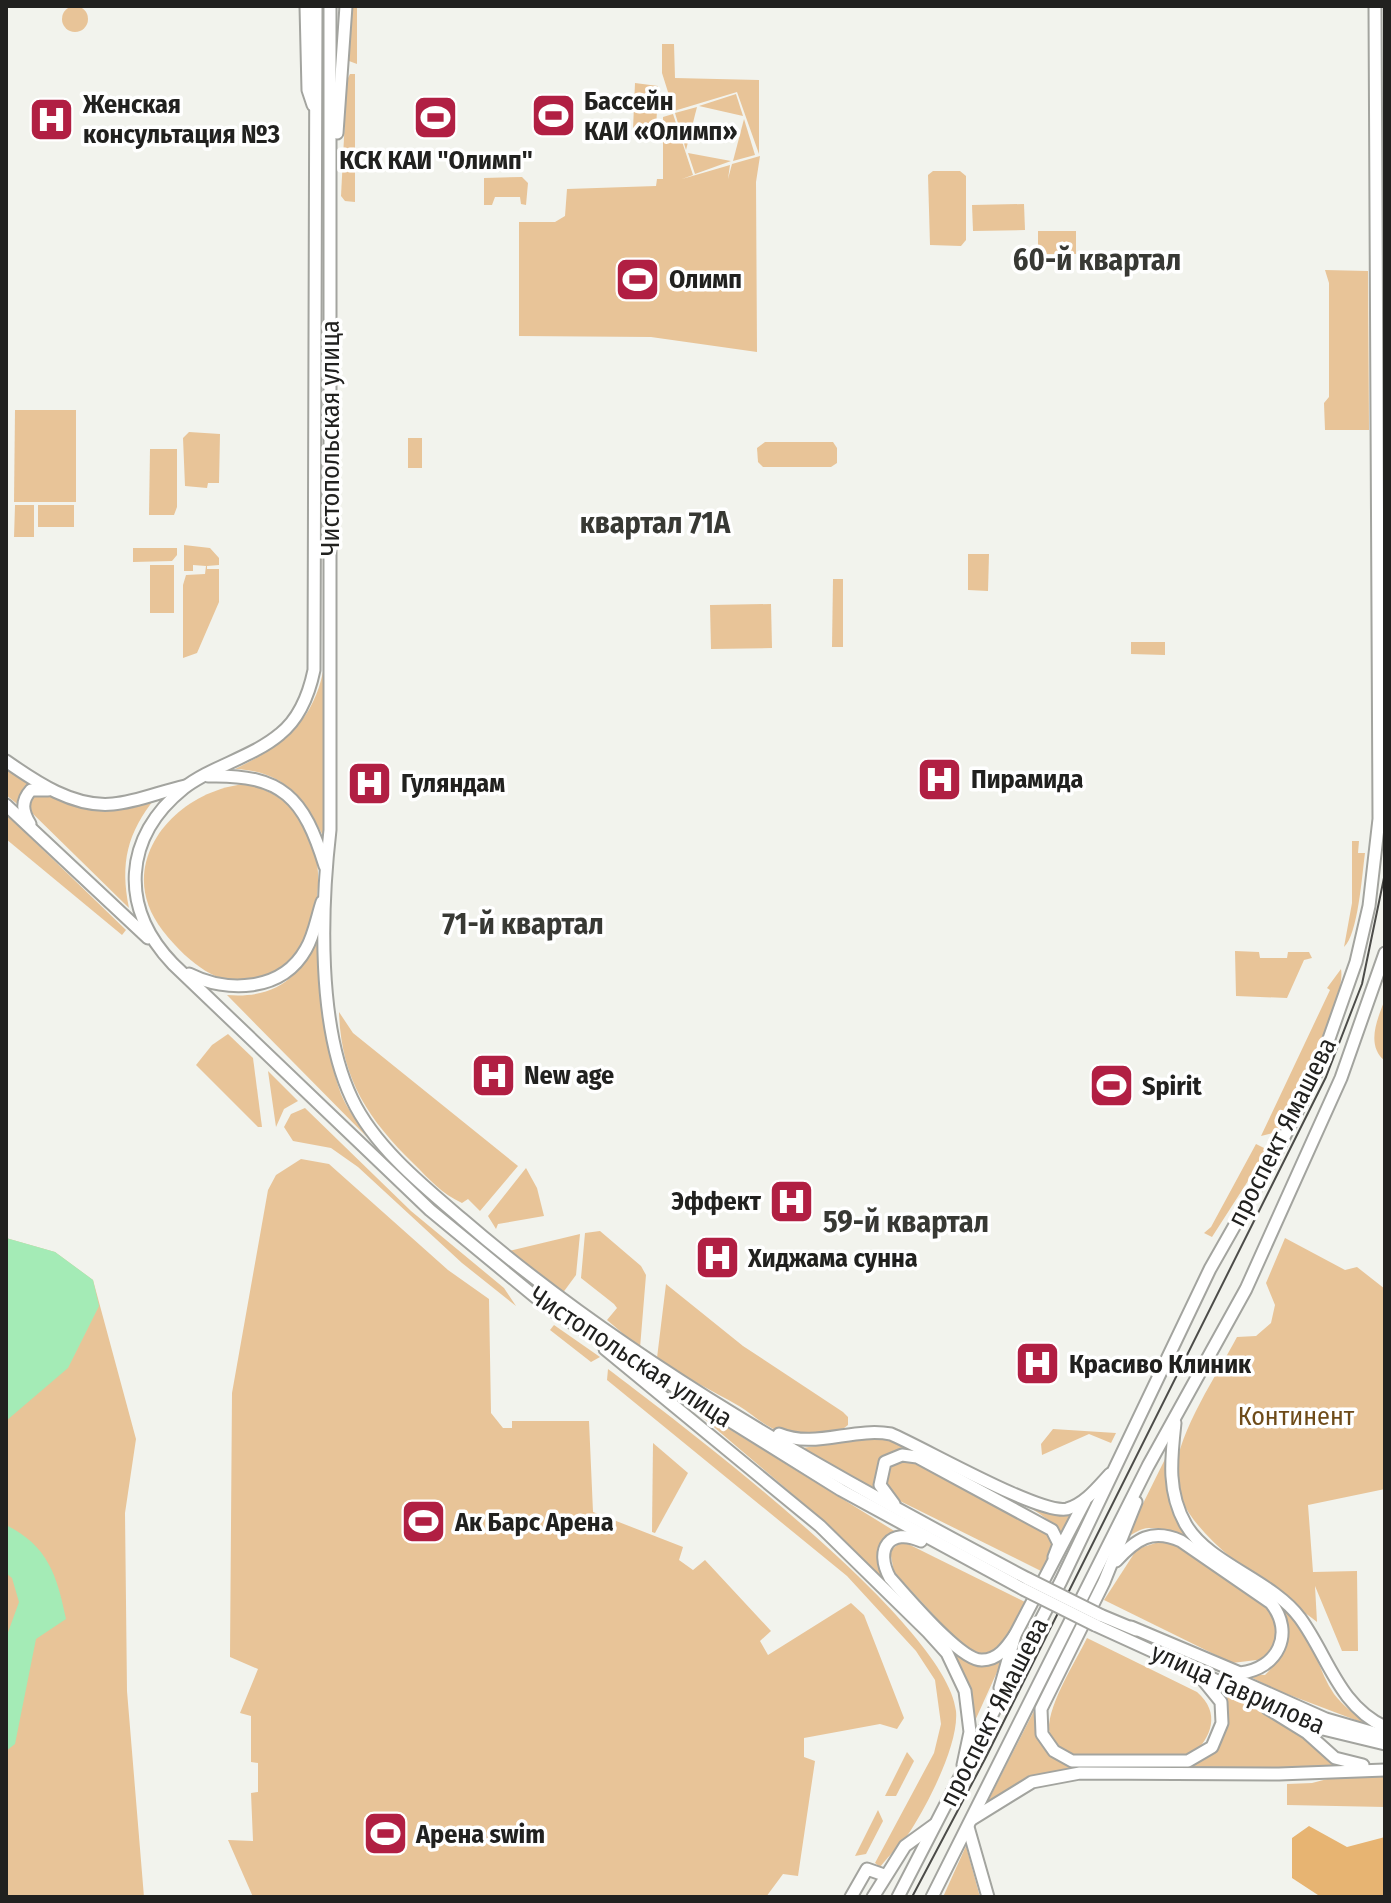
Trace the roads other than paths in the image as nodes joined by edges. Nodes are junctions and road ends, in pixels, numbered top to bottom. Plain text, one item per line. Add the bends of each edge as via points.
1 (306, 6) edge
2 (316, 6) edge
3 (330, 6) edge
4 (346, 6) edge
5 (1375, 6) edge
6 (316, 113) junction
7 (331, 173) junction
8 (6, 761) edge
9 (207, 776) junction
10 (186, 786) junction
11 (56, 792) junction
12 (6, 805) edge
13 (36, 833) junction
14 (326, 870) junction
15 (326, 890) junction
16 (160, 950) junction
17 (1385, 953) edge
18 (177, 968) junction
19 (590, 1336) junction
20 (1175, 1414) junction
21 (748, 1422) junction
22 (1148, 1466) junction
23 (1116, 1468) junction
24 (1087, 1497) junction
25 (903, 1513) junction
26 (1054, 1557) junction
27 (1110, 1567) junction
28 (989, 1572) junction
29 (1025, 1584) junction
30 (1098, 1620) junction
31 (1131, 1627) junction
32 (1015, 1635) junction
33 (1195, 1670) junction
34 (1055, 1674) junction
35 (1254, 1697) junction
36 (993, 1713) junction
37 (1385, 1727) edge
38 (1385, 1736) edge
39 (1385, 1744) edge
40 (1005, 1746) junction
41 (1385, 1768) edge
42 (959, 1781) junction
43 (942, 1815) junction
44 (970, 1823) junction
45 (884, 1875) junction
46 (851, 1897) edge
47 (873, 1897) edge
48 (898, 1897) edge
49 (932, 1897) edge
50 (988, 1897) edge

1 - 6 main road via 308,90
2 - 6 main road, Чистопольская улица
3 - 7 main road, Чистопольская улица
4 - 7 main road
5 - 23 main road, проспект Ямашева via 1379,804 1369,906 1344,1004 1318,1070 1210,1269
6 - 9 main road, Чистопольская улица via 314,670 299,713 282,733
7 - 14 main road, Чистопольская улица
8 - 11 main road
9 - 10 main road, Чистопольская улица
9 - 14 main road, Чистопольская улица via 249,778 283,790 313,828
10 - 11 main road via 113,804
10 - 16 main road, Чистопольская улица via 150,824 134,871 143,922
11 - 13 main road via 39,788 27,795 23,808
12 - 13 main road
13 - 16 main road
14 - 15 main road, Чистопольская улица
15 - 18 main road, Чистопольская улица via 306,950 271,980 222,986
15 - 21 main road, Чистопольская улица via 334,1043 352,1100 373,1130 440,1201 587,1320
16 - 18 main road, Чистопольская улица
17 - 20 main road, проспект Ямашева via 1341,1078 1246,1289
18 - 19 main road, Чистопольская улица via 430,1210
19 - 28 main road, Чистопольская улица via 841,1490
19 - 42 main road via 820,1526 947,1653 970,1711
20 - 22 main road, проспект Ямашева
20 - 37 main road via 1170,1475 1187,1526 1287,1604 1345,1695
21 - 24 main road via 791,1439 891,1434 1037,1504 1064,1510
21 - 25 main road, Чистопольская улица
22 - 27 main road
22 - 40 main road, проспект Ямашева
23 - 24 main road
23 - 36 main road, проспект Ямашева
24 - 26 main road
25 - 26 main road via 885,1495 879,1479 885,1462 902,1455 917,1457 1052,1530 1059,1544
25 - 29 main road, Чистопольская улица
26 - 32 main road
27 - 31 main road via 1134,1542 1165,1533 1271,1603 1280,1614 1283,1636 1273,1660 1240,1673
27 - 34 main road
28 - 29 main road, Чистопольская улица
28 - 32 main road via 909,1536 892,1539 883,1551 890,1578 961,1651 982,1660 996,1656
29 - 30 main road, bridge
30 - 31 main road, улица Гаврилова
30 - 33 main road, улица Гаврилова
31 - 38 main road, улица Гаврилова via 1326,1719
32 - 36 main road
33 - 34 main road via 1221,1702 1222,1723 1212,1747 1188,1761 1072,1761 1054,1751 1040,1722
33 - 35 main road, улица Гаврилова
34 - 40 main road
35 - 39 main road, улица Гаврилова via 1323,1729
35 - 41 main road via 1341,1761
36 - 42 main road, проспект Ямашева
40 - 44 main road, проспект Ямашева
41 - 44 main road via 1050,1776
42 - 43 main road, проспект Ямашева
43 - 45 main road via 905,1846
43 - 48 main road, проспект Ямашева
44 - 49 main road, проспект Ямашева
44 - 50 main road
45 - 46 main road via 867,1869
45 - 47 main road

